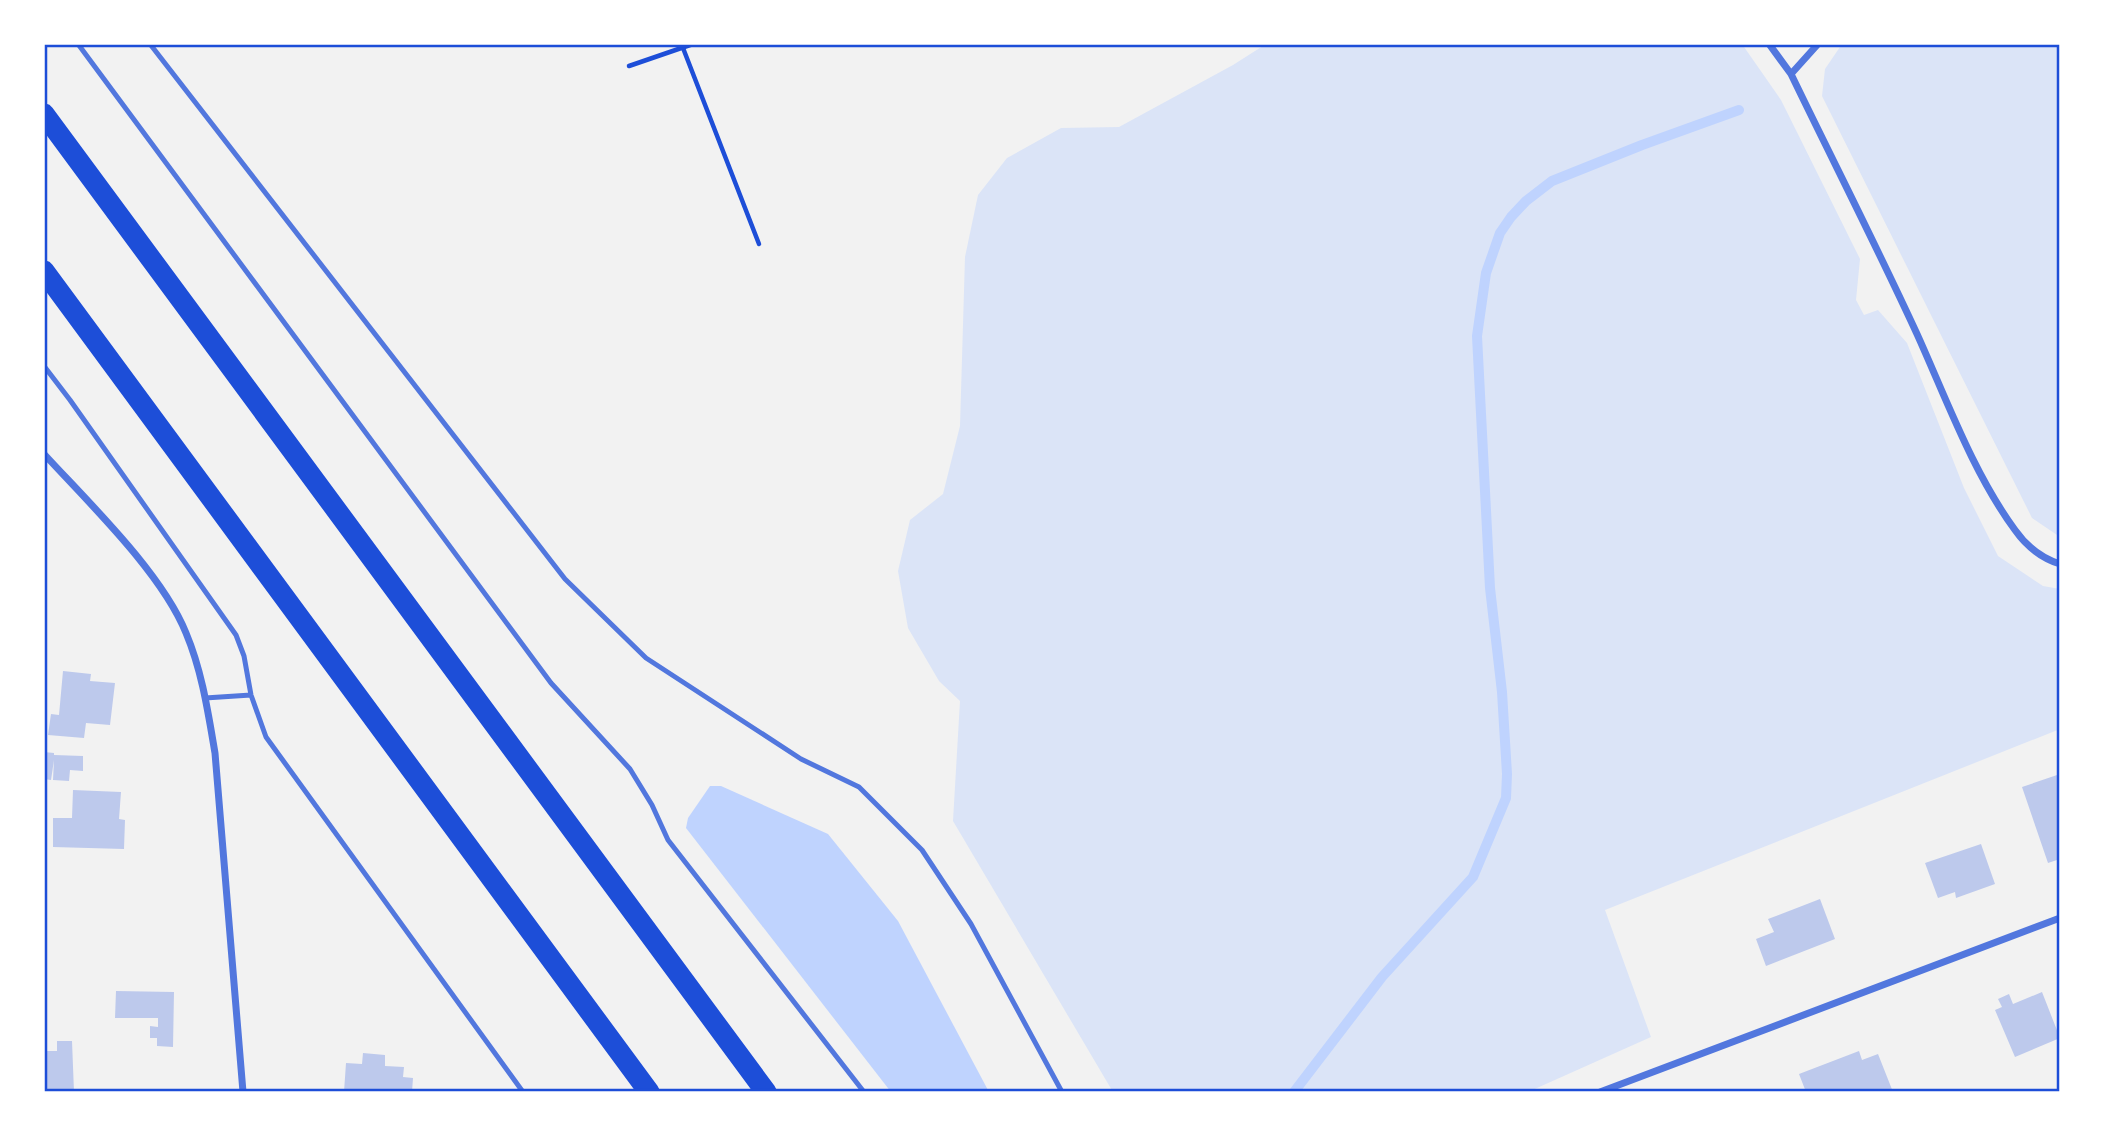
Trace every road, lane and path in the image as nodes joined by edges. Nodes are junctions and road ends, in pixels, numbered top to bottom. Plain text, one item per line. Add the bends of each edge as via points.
1 (78, 44) edge
2 (150, 44) edge
3 (693, 44) edge
4 (1769, 44) edge
5 (1818, 44) edge
6 (683, 47) junction
7 (629, 66) dead end
8 (1791, 74) junction
9 (44, 114) edge
10 (759, 244) dead end
11 (44, 271) edge
12 (44, 366) edge
13 (44, 454) edge
14 (2060, 564) edge
15 (251, 695) junction
16 (205, 698) junction
17 (2060, 918) edge
18 (243, 1092) edge
19 (523, 1092) edge
20 (649, 1092) edge
21 (765, 1092) edge
22 (864, 1092) edge
23 (1062, 1092) edge
24 (1600, 1092) edge

1 - 22 lane via 551,683 630,769 668,840
2 - 23 lane via 565,579 646,658 801,759 859,787 922,850 971,924
3 - 6 path
4 - 8 street
5 - 8 street
6 - 7 path
6 - 10 path
8 - 14 street via 1993,495 2015,531 2039,556
9 - 21 highway
11 - 20 highway
12 - 15 lane via 236,635
13 - 16 street via 152,576 186,631
15 - 16 lane
15 - 19 lane via 266,737
16 - 18 street via 215,752
17 - 24 street

